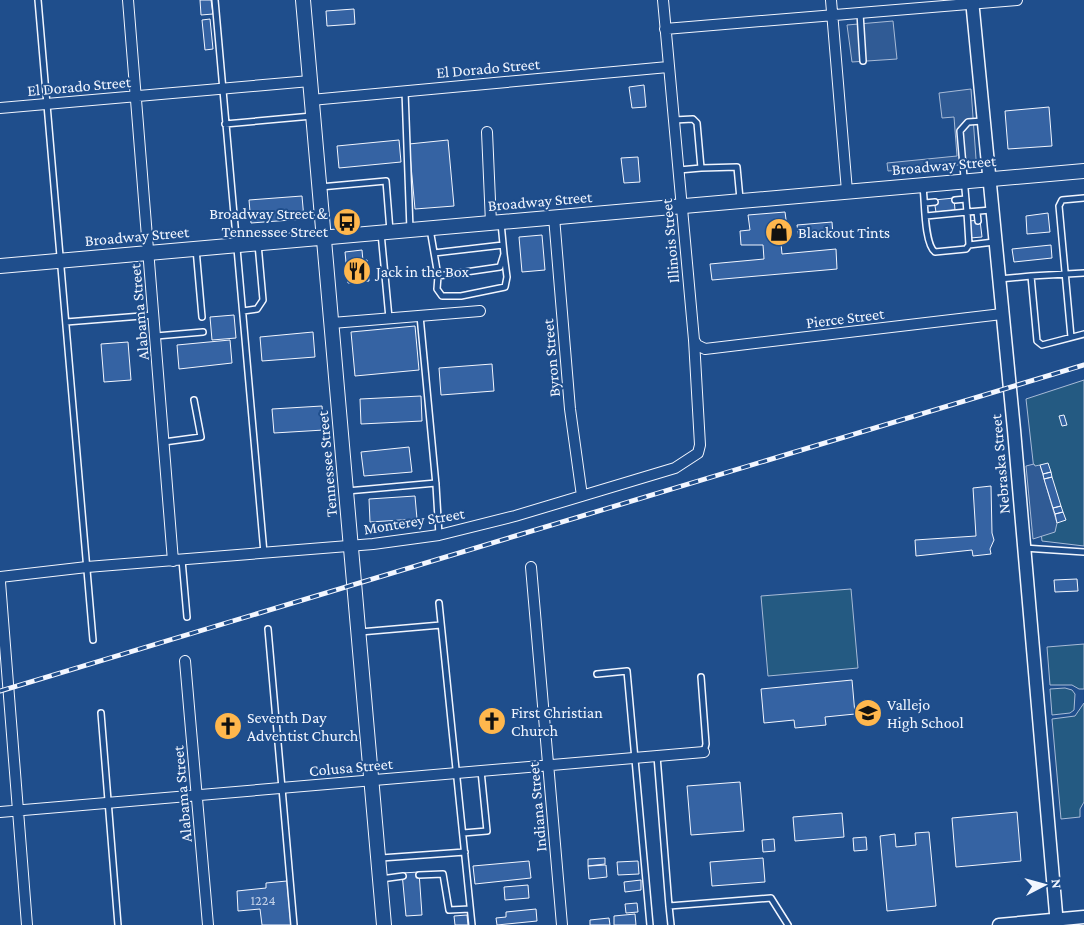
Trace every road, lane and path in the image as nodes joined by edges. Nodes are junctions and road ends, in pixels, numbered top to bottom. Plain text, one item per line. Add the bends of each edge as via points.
1 (38, 0) edge
2 (128, 0) edge
3 (215, 0) edge
4 (303, 0) edge
5 (663, 0) edge
6 (831, 0) edge
7 (1017, 0) edge
8 (972, 2) edge
9 (860, 13) junction
10 (832, 15) junction
11 (665, 29) junction
12 (863, 62) dead end
13 (668, 67) junction
14 (310, 81) junction
15 (221, 89) junction
16 (405, 90) junction
17 (137, 96) junction
18 (311, 100) junction
19 (47, 104) junction
20 (0, 108) edge
21 (313, 116) junction
22 (674, 120) junction
23 (983, 121) junction
24 (225, 124) junction
25 (487, 132) dead end
26 (700, 168) junction
27 (679, 170) junction
28 (1084, 171) edge
29 (988, 179) junction
30 (964, 181) junction
31 (923, 184) junction
32 (320, 187) junction
33 (847, 191) junction
34 (1084, 198) edge
35 (966, 199) junction
36 (740, 200) junction
37 (955, 200) dead end
38 (935, 202) dead end
39 (925, 203) junction
40 (683, 206) junction
41 (992, 210) junction
42 (967, 212) junction
43 (977, 212) junction
44 (926, 216) junction
45 (554, 218) junction
46 (978, 221) dead end
47 (496, 223) junction
48 (430, 229) junction
49 (410, 230) junction
50 (386, 232) junction
51 (325, 238) junction
52 (995, 242) junction
53 (258, 244) junction
54 (970, 244) junction
55 (237, 245) junction
56 (503, 245) junction
57 (196, 248) junction
58 (149, 253) junction
59 (434, 253) junction
60 (504, 254) junction
61 (61, 261) junction
62 (0, 266) edge
63 (1084, 273) edge
64 (1064, 274) junction
65 (438, 276) junction
66 (1031, 276) junction
67 (998, 278) junction
68 (480, 310) dead end
69 (243, 311) junction
70 (1002, 314) junction
71 (154, 315) junction
72 (420, 316) junction
73 (202, 317) dead end
74 (389, 318) junction
75 (66, 322) junction
76 (332, 323) junction
77 (202, 332) dead end
78 (1084, 334) edge
79 (156, 336) junction
80 (1071, 337) junction
81 (694, 340) junction
82 (194, 400) dead end
83 (164, 442) junction
84 (676, 467) joint
85 (436, 483) junction
86 (347, 491) junction
87 (582, 496) junction
88 (439, 535) junction
89 (352, 546) junction
90 (1024, 548) junction
91 (1084, 552) edge
92 (264, 553) junction
93 (178, 561) junction
94 (87, 567) junction
95 (531, 567) dead end
96 (0, 577) edge
97 (0, 582) edge
98 (439, 603) dead end
99 (187, 617) dead end
100 (441, 625) junction
101 (268, 629) dead end
102 (359, 632) junction
103 (93, 640) dead end
104 (185, 661) dead end
105 (597, 674) dead end
106 (701, 677) dead end
107 (101, 713) dead end
108 (704, 752) joint
109 (656, 756) junction
110 (634, 758) junction
111 (548, 765) junction
112 (481, 771) junction
113 (457, 773) junction
114 (372, 780) junction
115 (282, 788) junction
116 (197, 795) junction
117 (108, 803) junction
118 (18, 810) junction
119 (0, 812) edge
120 (463, 833) junction
121 (465, 852) junction
122 (378, 859) junction
123 (419, 875) dead end
124 (403, 876) dead end
125 (380, 879) junction
126 (669, 906) junction
127 (470, 909) junction
128 (1084, 916) edge
129 (1056, 922) edge
130 (27, 925) edge
131 (118, 925) edge
132 (208, 925) edge
133 (294, 925) edge
134 (384, 925) edge
135 (472, 925) edge
136 (562, 925) edge
137 (650, 925) edge
138 (671, 925) edge
139 (788, 925) edge
140 (999, 925) edge

1 - 19 lane
2 - 17 street, Alabama Street
3 - 15 lane
4 - 14 main road, Tennessee Street
5 - 11 street, Illinois Street
6 - 10 street
7 - 8 street
8 - 9 street
8 - 23 street, Nebraska Street
9 - 10 street
9 - 12 lane
10 - 11 street
10 - 33 street
11 - 13 street, Illinois Street
13 - 16 street, El Dorado Street
13 - 22 street, Illinois Street
14 - 15 street, El Dorado Street
14 - 18 main road, Tennessee Street
15 - 17 street, El Dorado Street
15 - 24 lane
16 - 18 street, El Dorado Street
16 - 49 lane
17 - 19 street, El Dorado Street
17 - 58 street, Alabama Street
18 - 21 main road, Tennessee Street
19 - 20 street, El Dorado Street
19 - 61 lane
21 - 24 lane
21 - 32 main road, Tennessee Street
22 - 26 lane via 693,119 697,123
22 - 27 street, Illinois Street
23 - 29 street, Nebraska Street
23 - 30 lane via 968,122 960,131
24 - 55 lane
25 - 47 street
26 - 27 lane
26 - 36 lane via 737,167
27 - 40 street, Illinois Street
28 - 29 main road, Broadway Street
29 - 30 main road, Broadway Street
29 - 41 street, Nebraska Street
30 - 31 main road, Broadway Street
30 - 35 lane
31 - 33 main road, Broadway Street
31 - 39 lane
32 - 50 lane via 386,181
32 - 51 main road, Tennessee Street
33 - 36 main road, Broadway Street
34 - 64 lane via 1062,200 1059,206
35 - 37 lane
35 - 42 lane
36 - 40 main road, Broadway Street
38 - 39 lane
39 - 44 lane
40 - 45 main road, Broadway Street
40 - 81 street, Illinois Street
41 - 43 lane
41 - 52 street, Nebraska Street
42 - 43 lane
42 - 44 lane
42 - 54 lane
43 - 46 lane
44 - 54 lane via 928,244 935,252 966,249
45 - 47 main road, Broadway Street
45 - 87 street, Byron Street via 570,409
47 - 48 main road, Broadway Street
47 - 56 lane
48 - 49 main road, Broadway Street
48 - 59 lane
49 - 50 main road, Broadway Street
50 - 51 main road, Broadway Street
50 - 74 lane
51 - 53 main road, Broadway Street
51 - 76 main road, Tennessee Street
52 - 54 lane via 980,240
52 - 67 street, Nebraska Street
53 - 55 main road, Broadway Street
53 - 69 lane via 263,300 257,309
55 - 57 main road, Broadway Street
55 - 69 lane
56 - 59 lane
56 - 60 lane
57 - 58 main road, Broadway Street
57 - 73 lane
58 - 61 main road, Broadway Street
58 - 71 street, Alabama Street
59 - 65 lane
60 - 65 lane via 500,267
60 - 65 lane via 505,287 462,296 442,296 436,289
61 - 62 main road, Broadway Street
61 - 75 lane
63 - 64 lane
64 - 66 lane
64 - 80 lane
66 - 67 lane
66 - 80 lane via 1037,341 1042,344
67 - 70 street, Nebraska Street
68 - 72 street
69 - 92 lane
70 - 81 street, Pierce Street via 705,349 697,346
70 - 90 street, Nebraska Street
71 - 75 lane
71 - 79 street, Alabama Street
72 - 74 street
72 - 85 lane
74 - 76 street
75 - 94 lane
76 - 86 main road, Tennessee Street
77 - 79 lane
78 - 80 lane
79 - 83 street, Alabama Street
81 - 84 street, Illinois Street via 700,445 698,453
82 - 83 lane via 201,437
83 - 93 street, Alabama Street
84 - 87 street, Monterey Street
85 - 86 lane
85 - 88 lane
86 - 89 main road, Tennessee Street
87 - 88 street, Monterey Street
88 - 89 street, Monterey Street
89 - 92 street, Monterey Street
89 - 102 main road, Tennessee Street
90 - 91 lane
90 - 129 street, Nebraska Street
92 - 93 street, Monterey Street
93 - 94 street, Monterey Street
93 - 99 lane
94 - 96 street, Monterey Street
94 - 103 lane
95 - 111 street, Indiana Street
97 - 118 street
98 - 100 lane
100 - 102 lane
100 - 113 lane
101 - 115 lane
102 - 114 main road, Tennessee Street
104 - 116 street, Alabama Street
105 - 110 lane via 627,671
106 - 108 lane
107 - 117 lane
108 - 109 street, Colusa Street
109 - 110 street, Colusa Street
109 - 126 lane
110 - 111 street, Colusa Street
110 - 137 lane
111 - 112 street, Colusa Street
111 - 136 street, Indiana Street
112 - 113 street, Colusa Street
112 - 120 lane via 487,831
113 - 114 street, Colusa Street
113 - 120 lane
114 - 115 street, Colusa Street
114 - 122 main road, Tennessee Street
115 - 116 street, Colusa Street
115 - 133 lane
116 - 117 street, Colusa Street
116 - 132 street, Alabama Street
117 - 118 street, Colusa Street
117 - 131 lane
118 - 119 street, Colusa Street
118 - 130 street
120 - 121 lane
121 - 122 lane
121 - 127 lane
122 - 125 main road, Tennessee Street
123 - 127 lane via 443,874 449,910
124 - 125 lane
125 - 134 main road, Tennessee Street
126 - 138 lane
126 - 139 lane via 771,898
127 - 135 lane
128 - 129 street
129 - 140 street

